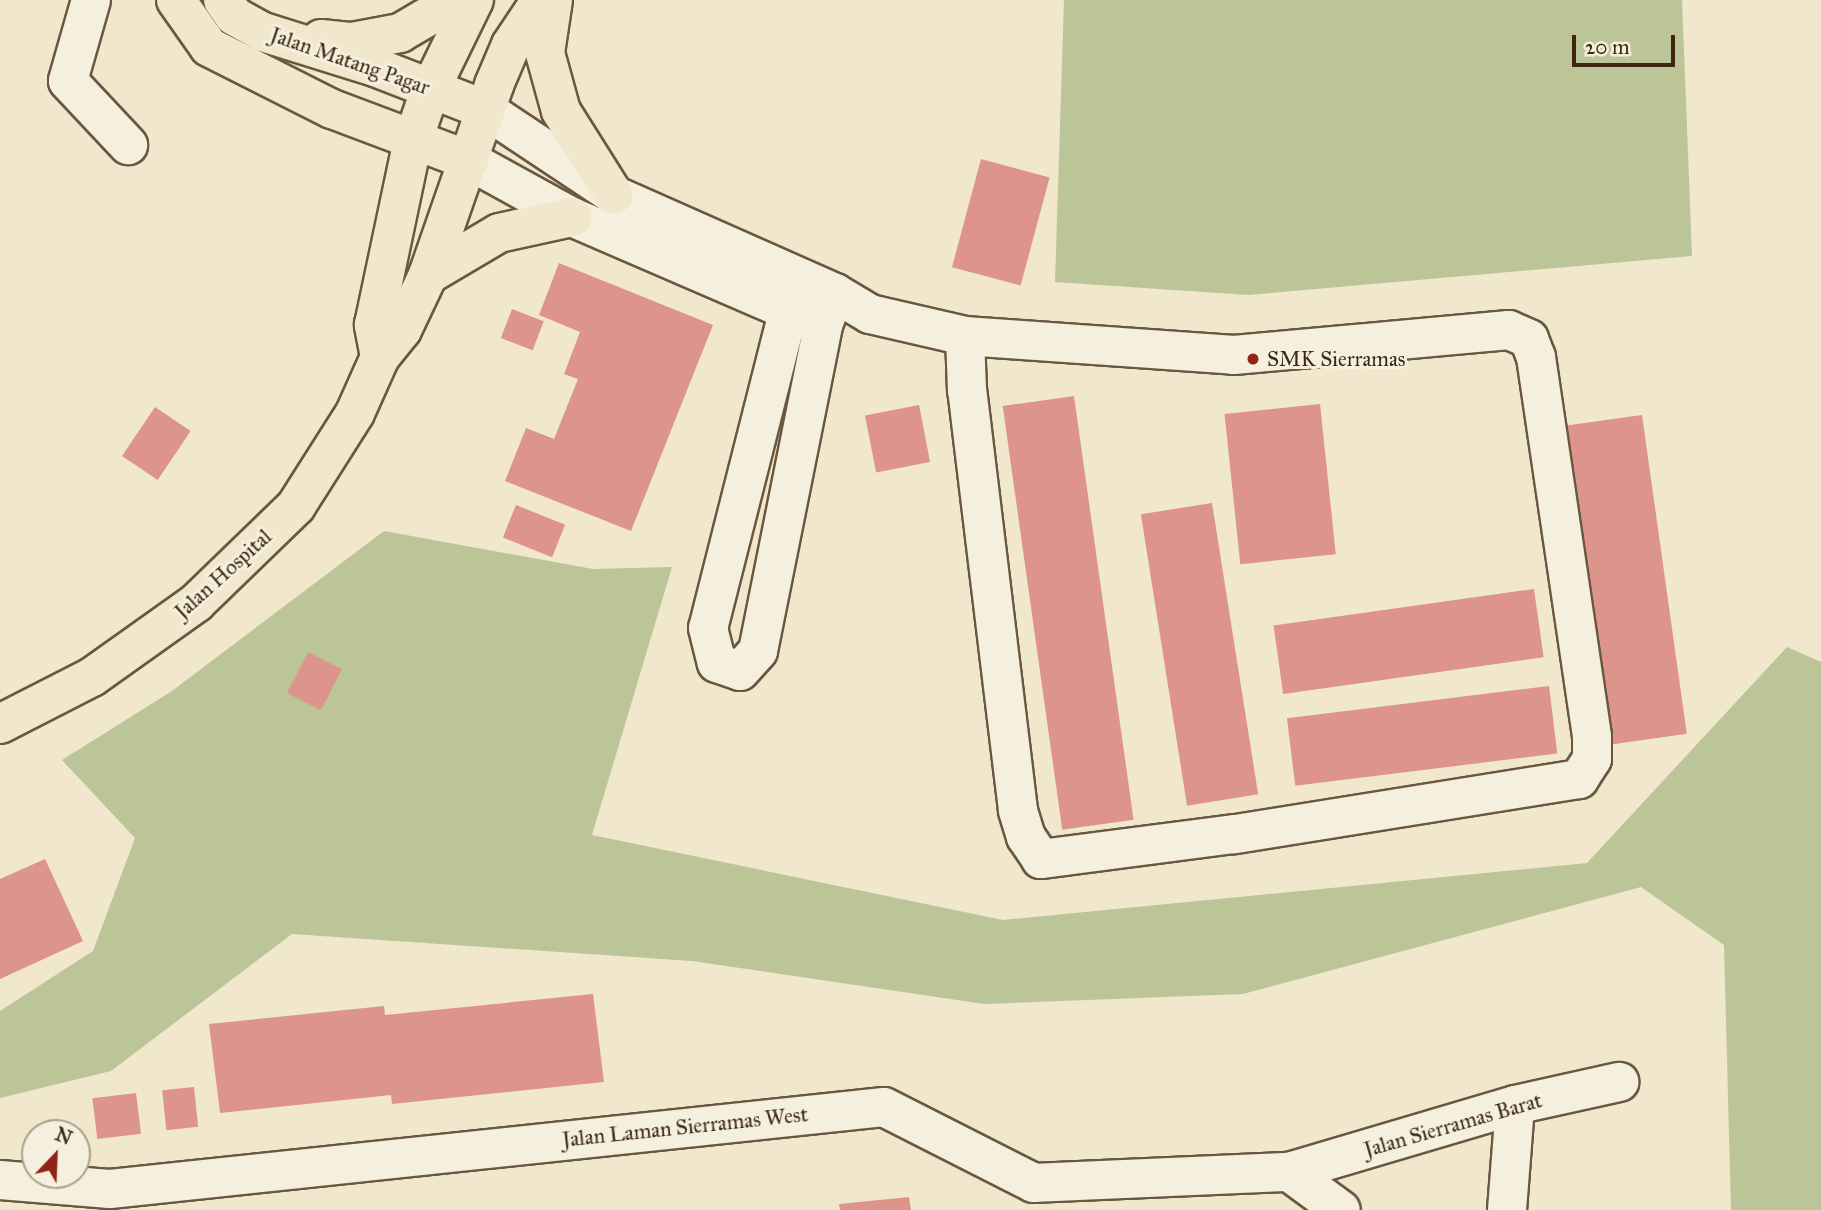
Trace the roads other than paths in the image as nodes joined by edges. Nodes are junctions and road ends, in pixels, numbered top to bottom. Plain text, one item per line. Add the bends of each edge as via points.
1 (91, 0) edge
2 (176, 0) edge
3 (223, 0) edge
4 (456, 0) edge
5 (474, 0) edge
6 (541, 0) edge
7 (553, 0) edge
8 (263, 32) junction
9 (431, 88) junction
10 (486, 110) junction
11 (413, 139) junction
12 (128, 145) dead end
13 (470, 161) junction
14 (614, 195) junction
15 (572, 217) junction
16 (428, 275) junction
17 (792, 294) junction
18 (829, 309) junction
19 (965, 336) junction
20 (380, 357) junction
21 (0, 724) edge
22 (1619, 1082) dead end
23 (1515, 1105) junction
24 (1289, 1172) junction
25 (0, 1180) edge
26 (1341, 1210) edge
27 (1507, 1210) edge

1 - 12 street via 83,41 68,81
2 - 11 main road via 209,47 332,109
3 - 8 main road, Jalan Matang Pagar via 234,16
4 - 8 main road via 400,33 352,42
5 - 9 main road
6 - 10 main road, Jalan Hospital via 511,44
7 - 14 main road via 545,53 561,111
8 - 9 main road, Jalan Matang Pagar
9 - 10 main road, Jalan Matang Pagar
9 - 11 main road
10 - 13 main road, Jalan Hospital
10 - 14 street
11 - 13 main road
11 - 20 main road via 374,325
13 - 15 street
13 - 16 main road, Jalan Hospital
14 - 17 street
15 - 16 main road via 499,233
15 - 17 street
16 - 20 main road, Jalan Hospital via 402,330
17 - 18 street
17 - 18 street via 708,628 717,663 740,671 758,651
18 - 19 street
19 - 19 street via 1234,355 1509,330 1529,339 1536,357 1592,737 1592,758 1579,779 1234,834 1041,859 1026,837 1018,810 967,391
20 - 21 main road, Jalan Hospital via 355,413 296,506 206,594 92,677
22 - 23 street, Jalan Sierramas Barat
23 - 24 street, Jalan Sierramas Barat
23 - 27 street
24 - 25 street, Jalan Laman Sierramas West via 1034,1183 884,1107 110,1189
24 - 26 street

